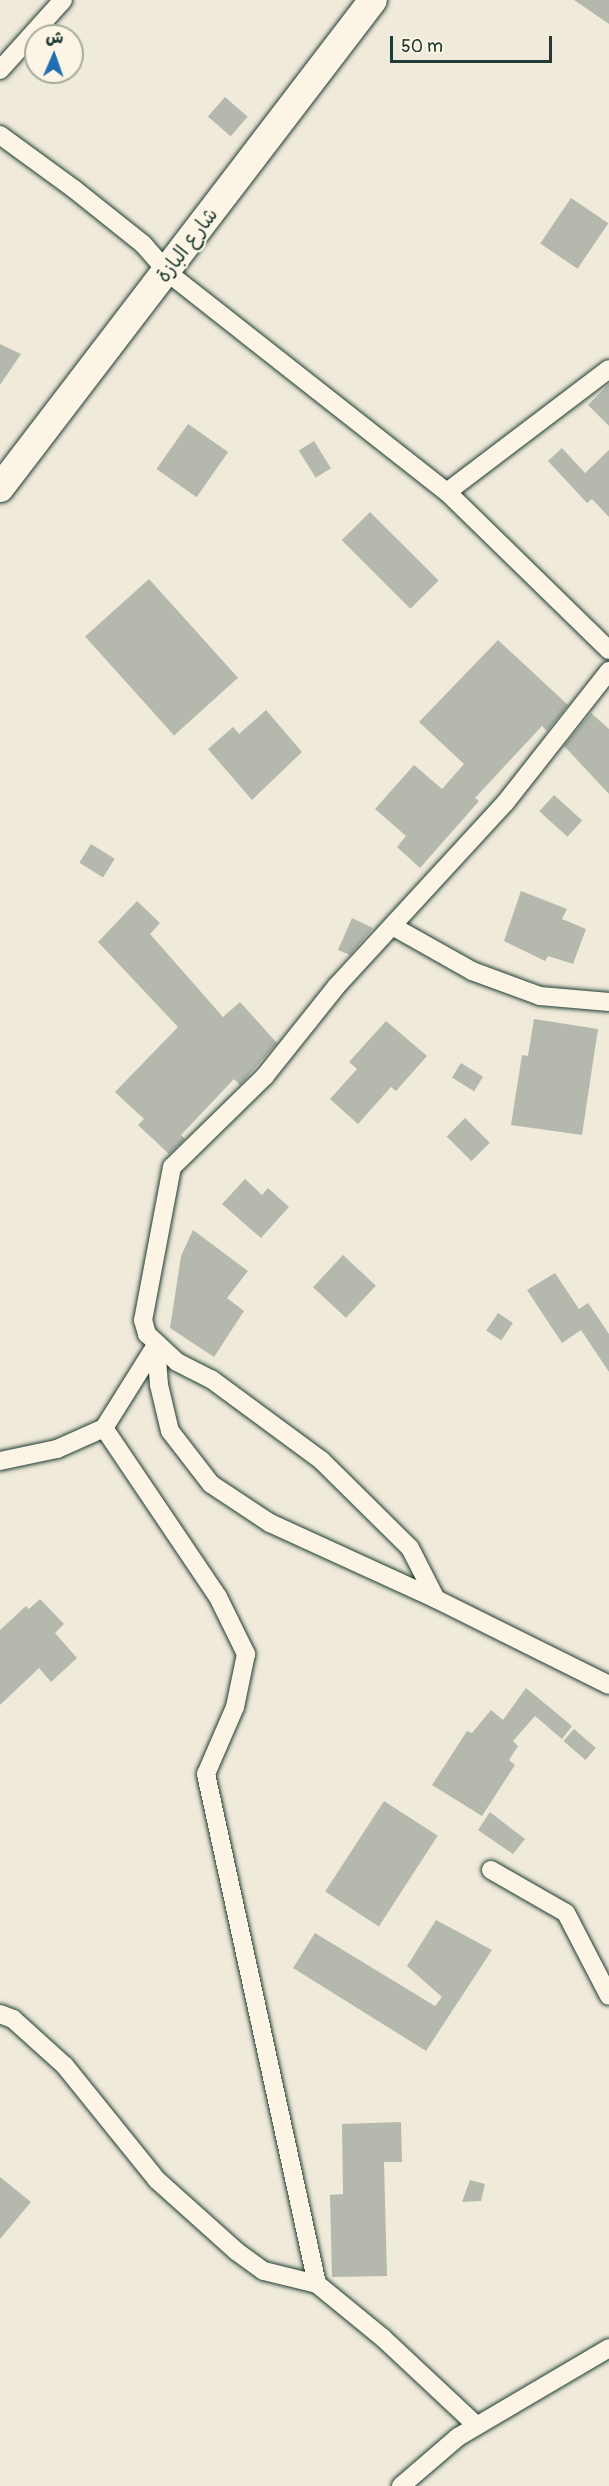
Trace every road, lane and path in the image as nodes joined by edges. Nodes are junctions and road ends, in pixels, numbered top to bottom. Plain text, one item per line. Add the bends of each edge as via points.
1 (63, 0) edge
2 (373, 0) edge
3 (0, 70) edge
4 (0, 135) edge
5 (166, 272) junction
6 (609, 369) edge
7 (0, 488) edge
8 (447, 492) junction
9 (609, 650) edge
10 (609, 670) edge
11 (394, 927) junction
12 (609, 1002) edge
13 (156, 1345) junction
14 (104, 1428) junction
15 (0, 1461) edge
16 (436, 1599) junction
17 (609, 1685) edge
18 (491, 1870) dead end
19 (609, 1996) edge
20 (0, 2014) edge
21 (317, 2284) junction
22 (609, 2348) edge
23 (476, 2425) junction
24 (403, 2485) edge

1 - 3 street
2 - 5 main road, شارع البازة
4 - 5 street via 143,244
5 - 7 main road, شارع البازة
5 - 8 street
6 - 8 street
8 - 9 street
10 - 11 street via 505,803
11 - 12 street via 472,971 540,996
11 - 13 street via 336,987 265,1076 172,1167 143,1310 147,1334
13 - 14 street
13 - 16 street via 177,1362 211,1379 321,1460 410,1548
13 - 16 street via 159,1385 170,1431 212,1484 270,1523
14 - 15 street via 57,1449
14 - 21 street via 218,1597 246,1654 235,1707 207,1774
16 - 17 street
18 - 19 street via 566,1913
20 - 21 street via 13,2019 65,2066 157,2180 236,2251 264,2271
21 - 23 street via 383,2338
22 - 23 street
23 - 24 street

